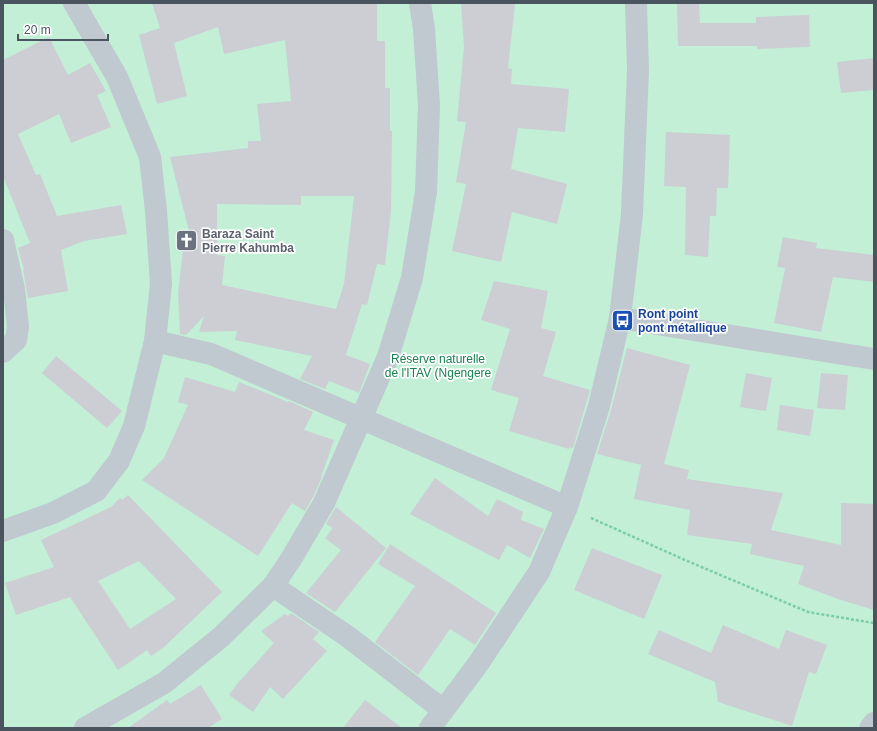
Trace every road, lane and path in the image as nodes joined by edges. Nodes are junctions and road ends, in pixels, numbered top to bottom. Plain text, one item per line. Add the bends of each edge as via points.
1 (74, 3) edge
2 (420, 3) edge
3 (636, 3) edge
4 (3, 240) edge
5 (620, 318) junction
6 (155, 341) junction
7 (3, 352) edge
8 (874, 359) edge
9 (361, 418) junction
10 (567, 507) junction
11 (3, 531) edge
12 (273, 586) junction
13 (874, 623) edge
14 (443, 710) junction
15 (874, 722) edge
16 (85, 728) edge
17 (430, 728) edge
18 (870, 728) edge

1 - 6 street via 117,77 150,157 161,284
2 - 9 street via 428,105 426,192 412,278 388,357
3 - 5 street via 638,70 632,214
4 - 7 street via 14,289 18,327 16,340
5 - 8 street
5 - 10 street via 599,406
6 - 9 street via 211,354
6 - 11 street via 134,426 118,461 96,491 53,513
9 - 10 street
9 - 12 street via 324,503
10 - 13 path via 808,612
10 - 14 street via 539,572 478,664
12 - 14 street via 347,636
12 - 16 street via 221,637 164,683
14 - 17 street
15 - 18 street

